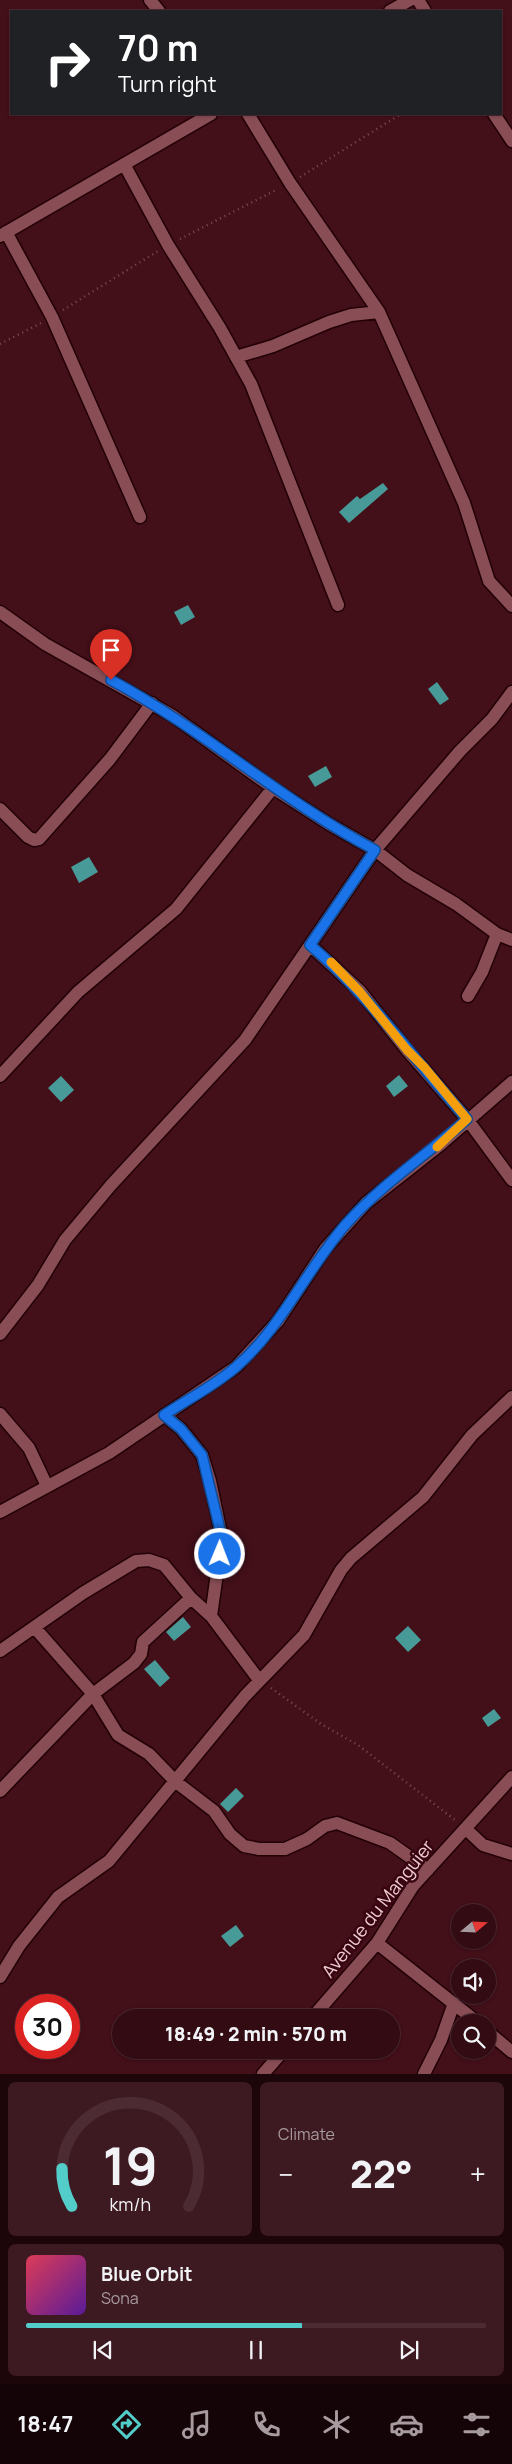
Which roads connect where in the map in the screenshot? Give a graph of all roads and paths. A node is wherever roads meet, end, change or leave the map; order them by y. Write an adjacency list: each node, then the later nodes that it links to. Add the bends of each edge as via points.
1 (150, 0): 3 (street)
2 (410, 0): 4 (street)
3 (158, 10)
4 (392, 10)
5 (208, 115): 10 (street)
6 (249, 115): 11 (street)
7 (399, 115): 11 (path)
8 (495, 115): 9 (street)
9 (512, 141)
10 (124, 164): 12 (street); 13 (street)
11 (290, 183): 13 (path, via 243,204); 14 (street)
12 (3, 234): 15 (street)
13 (168, 245): 15 (path); 17 (street)
14 (379, 312): 17 (street, via 351,315); 20 (street, via 464,503 489,581)
15 (52, 317): 16 (path); 18 (street)
16 (0, 344)
17 (236, 357): 19 (street, via 251,384)
18 (140, 516)
19 (338, 605)
20 (512, 606)
21 (0, 612): 23 (street, via 45,644)
22 (512, 692): 26 (street, via 492,719 460,751)
23 (152, 703): 24 (street); 25 (street, via 110,759 40,839 28,836)
24 (273, 788): 26 (street); 31 (street, via 176,909 78,992)
25 (0, 809)
26 (375, 850): 27 (street, via 392,866 456,904); 29 (street)
27 (498, 934): 28 (street); 30 (street)
28 (512, 940)
29 (310, 945): 33 (street, via 360,992); 35 (street, via 244,1040 117,1178 65,1240 38,1285)
30 (468, 996)
31 (0, 1076)
32 (512, 1082): 33 (street)
33 (467, 1119): 34 (street); 38 (street, via 360,1209 326,1249 278,1321 236,1366)
34 (512, 1180)
35 (0, 1334)
36 (512, 1397): 45 (street, via 472,1435 423,1497 351,1558 304,1635)
37 (0, 1414): 39 (street, via 29,1448)
38 (164, 1415): 39 (street, via 108,1453); 42 (street, via 181,1429 202,1455 210,1481 222,1538)
39 (47, 1486): 40 (street)
40 (0, 1512)
41 (191, 1598): 42 (street); 43 (street, via 164,1565 136,1560); 46 (street, via 143,1642 134,1663)
42 (210, 1616): 45 (street)
43 (35, 1628): 44 (street); 46 (street)
44 (0, 1651)
45 (259, 1680): 48 (street); 50 (path, via 358,1745)
46 (93, 1694): 48 (street, via 118,1735 149,1754); 49 (street)
47 (512, 1777): 50 (street, Avenue du Manguier)
48 (176, 1782): 52 (street, via 214,1811 230,1834 244,1846 285,1849 325,1826 337,1823 390,1843); 54 (street, via 109,1861 58,1896 18,1946)
49 (0, 1791)
50 (466, 1829): 51 (street, via 483,1844); 52 (street, Avenue du Manguier)
51 (512, 1854)
52 (428, 1870): 53 (street, Avenue du Manguier, via 413,1886)
53 (378, 1943): 55 (street); 58 (street, Avenue du Manguier)
54 (0, 1977)
55 (451, 2001)
56 (454, 2004): 64 (street)
57 (455, 2004): 59 (street)
58 (320, 2009)
59 (467, 2014)
60 (496, 2039): 61 (street)
61 (512, 2052)
62 (276, 2059): 63 (street)
63 (263, 2074)
64 (424, 2074)

